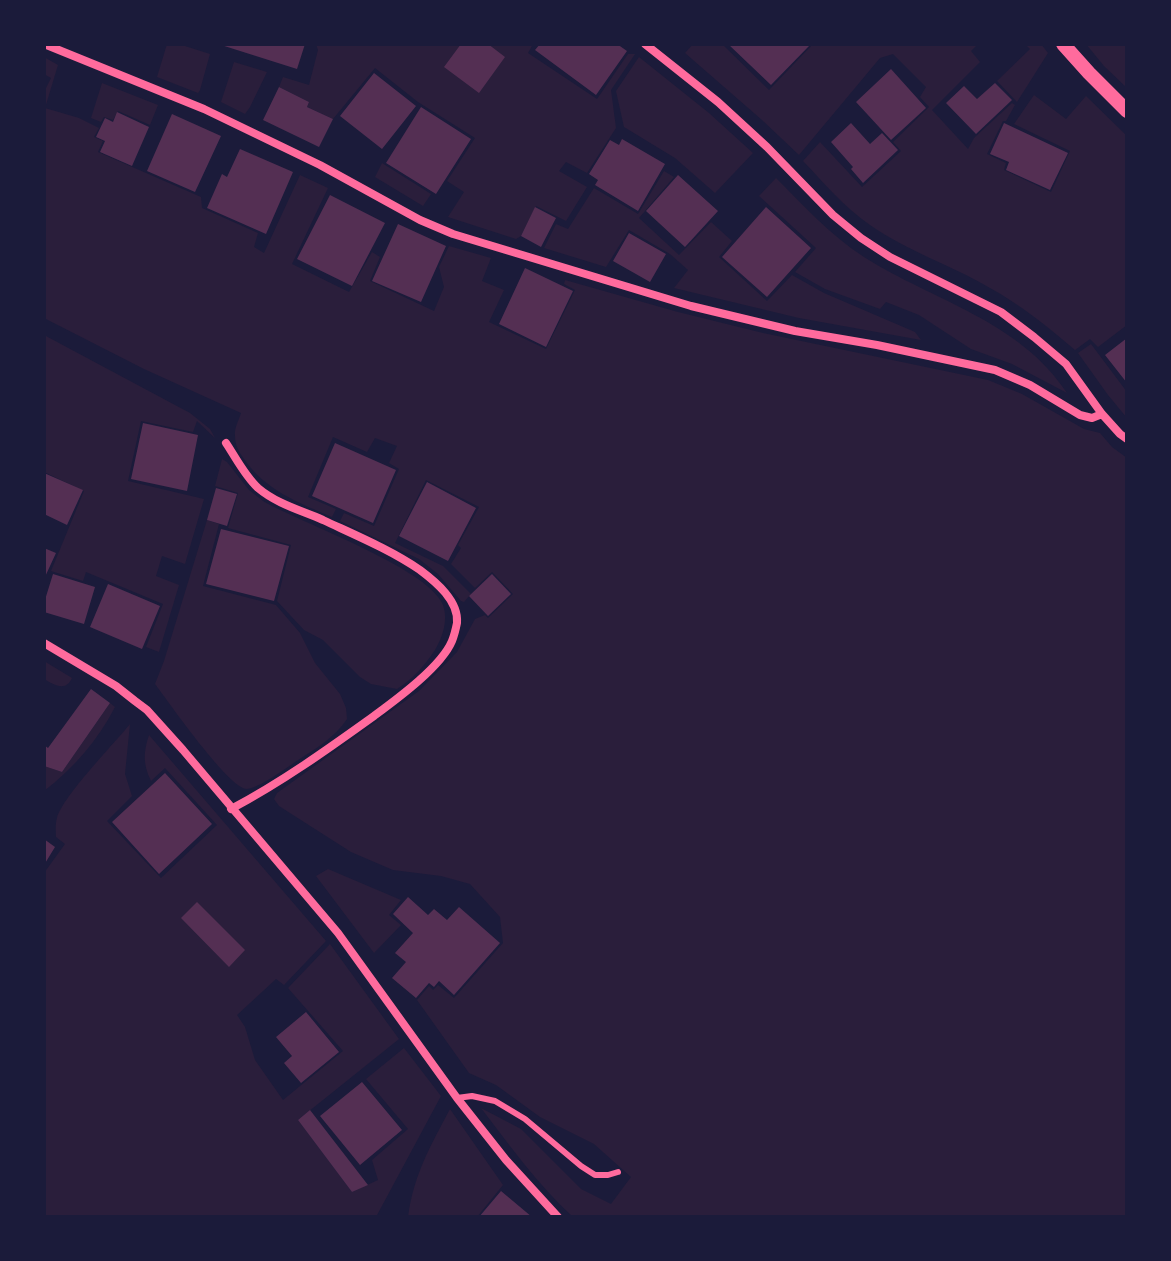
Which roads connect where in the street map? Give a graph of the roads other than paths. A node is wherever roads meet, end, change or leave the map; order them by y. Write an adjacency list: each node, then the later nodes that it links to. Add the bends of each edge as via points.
1 (44, 44): 5 (street, via 204,109 453,234 691,306 995,370 1087,418)
2 (645, 44): 5 (street, via 718,102 861,238 1001,312 1034,337 1066,364)
3 (1063, 44): 4 (street)
4 (1127, 111)
5 (1102, 414): 6 (street)
6 (1127, 439)
7 (226, 443): 9 (street, via 256,486 275,501 419,570 452,602 457,621 452,641 404,693 272,787)
8 (44, 643): 9 (street, via 147,710)
9 (231, 809): 10 (street, via 338,933)
10 (457, 1098): 11 (lane, via 495,1101 588,1171); 12 (street)
11 (618, 1172)
12 (558, 1217)

